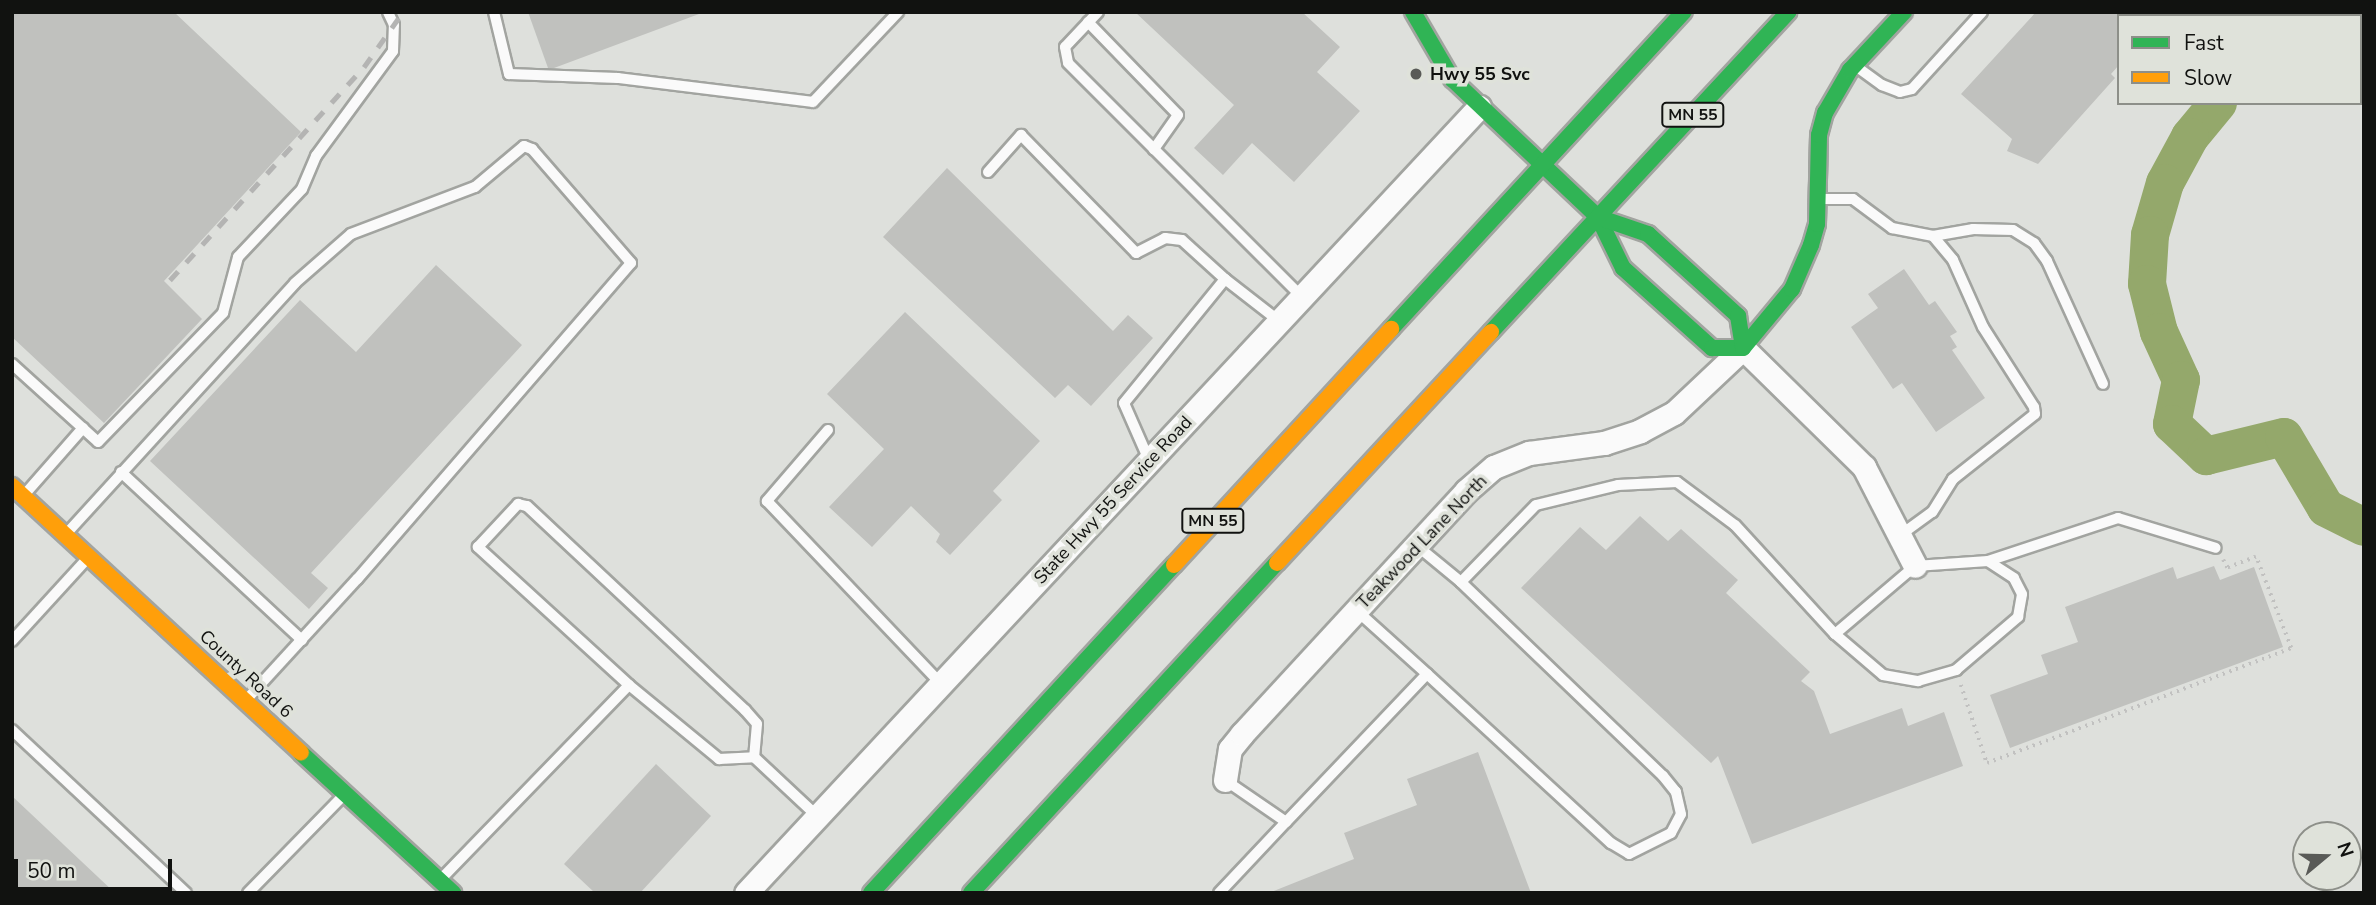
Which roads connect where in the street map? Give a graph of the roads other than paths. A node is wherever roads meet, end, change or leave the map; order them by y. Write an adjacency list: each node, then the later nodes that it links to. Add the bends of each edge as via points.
1 (388, 12): 25 (lane, via 394,25 393,51 316,156 302,189 238,257 223,313 98,442)
2 (494, 12): 3 (lane, via 509,74 618,78 813,102)
3 (898, 12)
4 (1098, 12): 10 (lane)
5 (1413, 12): 12 (main road, via 1436,56)
6 (1684, 12): 14 (main road, MN 55)
7 (1788, 12): 17 (main road, MN 55)
8 (1904, 12): 11 (main road, Teakwood Lane North)
9 (1982, 12): 11 (lane, via 1912,89 1900,92 1882,85)
10 (1088, 22): 13 (lane, via 1178,115); 13 (lane, via 1065,47 1068,63)
11 (1855, 65): 16 (main road, Teakwood Lane North, via 1825,113 1818,160)
12 (1479, 107): 14 (main road); 20 (street, State Hwy 55 Service Road)
13 (1154, 149): 20 (lane)
14 (1542, 165): 17 (main road); 59 (main road, MN 55)
15 (988, 173): 19 (lane, via 1021,135 1136,253 1165,238 1182,240)
16 (1819, 199): 18 (lane, via 1853,199 1892,228); 22 (main road, Teakwood Lane North, via 1818,224 1804,265 1791,289)
17 (1598, 218): 22 (main road, via 1623,268 1712,348); 22 (main road, via 1648,234 1738,316); 60 (main road, MN 55)
18 (1933, 236): 24 (lane, via 1973,229 2013,230 2034,243 2048,261); 31 (lane, via 1953,260 1983,327 2035,414 1952,479 1932,512)
19 (1225, 279): 21 (lane); 27 (lane, via 1124,403)
20 (1301, 297): 21 (street, State Hwy 55 Service Road)
21 (1279, 321): 27 (street, State Hwy 55 Service Road)
22 (1743, 348): 31 (street, via 1856,457); 32 (street, Teakwood Lane North, via 1674,413 1640,430 1604,443 1529,453 1494,467)
23 (12, 364): 25 (lane)
24 (2103, 383)
25 (83, 428): 29 (lane)
26 (828, 430): 45 (lane, via 767,501)
27 (1149, 460): 45 (street, State Hwy 55 Service Road)
28 (121, 472): 30 (lane); 42 (lane); 42 (lane, via 295,283 351,234 475,187 524,146 532,149 631,263)
29 (18, 491): 30 (main road, County Road 6)
30 (66, 534): 34 (main road, County Road 6)
31 (1900, 535): 36 (street)
32 (1416, 544): 37 (lane); 38 (street, Teakwood Lane North)
33 (2216, 548): 35 (lane, via 2118,518)
34 (90, 556): 40 (lane); 47 (main road, County Road 6)
35 (1988, 561): 36 (lane); 41 (lane, via 2014,578 2022,594 2018,617 1956,670 1918,681 1883,675)
36 (1915, 566): 41 (lane)
37 (1461, 582): 41 (lane, via 1536,505 1618,485 1676,482 1735,525); 44 (lane, via 1663,776 1676,792 1681,814 1671,833 1629,854 1611,843)
38 (1356, 610): 44 (lane); 50 (street, Teakwood Lane North, via 1230,748)
39 (12, 620): 40 (lane)
40 (22, 629): 43 (lane)
41 (1835, 634)
42 (302, 640): 47 (lane)
43 (12, 641)
44 (1427, 674): 53 (lane)
45 (941, 684): 52 (street, State Hwy 55 Service Road)
46 (629, 685): 49 (lane, via 719,759); 49 (lane, via 478,547 518,504 527,506 745,710 757,724); 54 (lane)
47 (246, 700): 51 (main road, County Road 6)
48 (12, 730): 55 (lane)
49 (754, 757): 52 (lane)
50 (1225, 780): 53 (lane)
51 (346, 793): 54 (main road, County Road 6); 56 (lane)
52 (817, 816): 58 (street, State Hwy 55 Service Road)
53 (1286, 822): 61 (lane)
54 (440, 881): 57 (main road, County Road 6)
55 (186, 893)
56 (248, 893)
57 (453, 893)
58 (746, 893)
59 (871, 893)
60 (971, 893)
61 (1219, 893)

